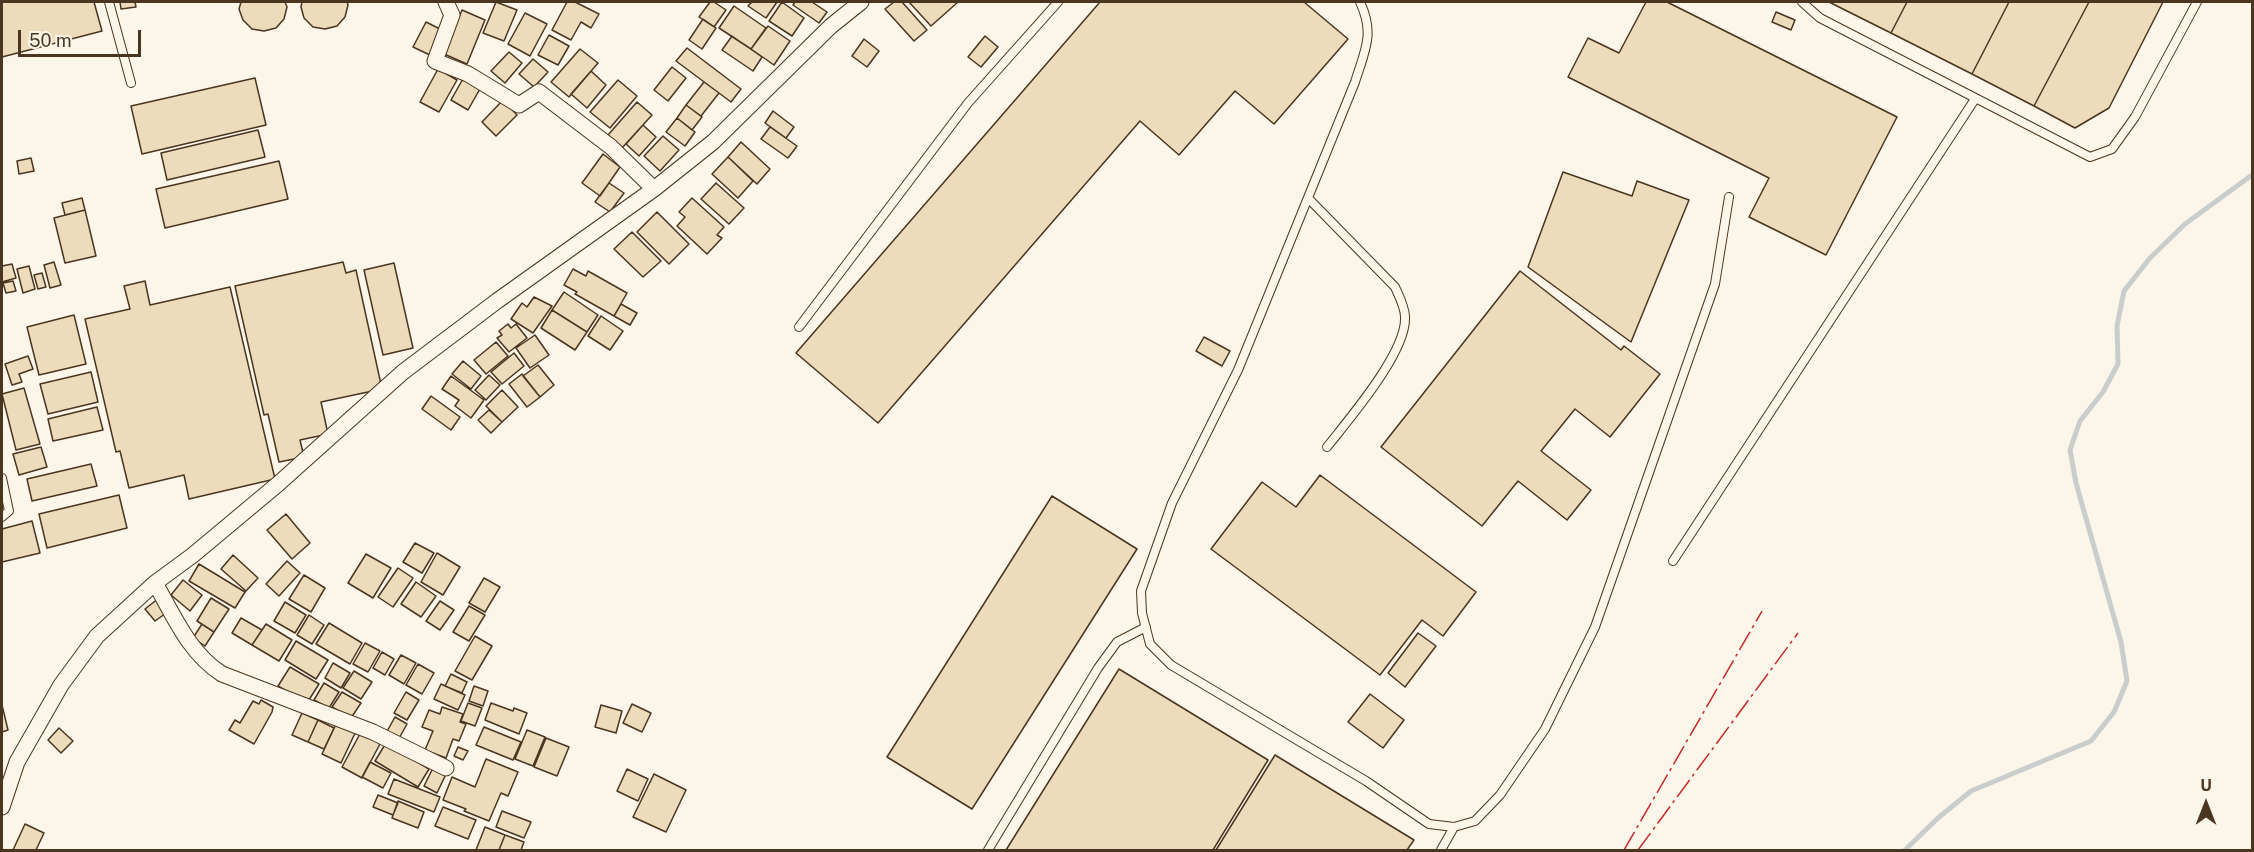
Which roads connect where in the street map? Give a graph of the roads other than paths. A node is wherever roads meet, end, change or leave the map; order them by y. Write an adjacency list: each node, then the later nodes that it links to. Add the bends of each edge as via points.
1 (109, 2): 8 (lane)
2 (446, 2): 10 (street, via 452,15 435,60 468,74 519,105 538,92 611,147)
3 (861, 2): 10 (street, via 831,26 712,142)
4 (1058, 2): 13 (lane, via 968,104)
5 (1360, 2): 12 (lane, via 1368,20 1368,40)
6 (1802, 2): 9 (lane, via 1820,18)
7 (2197, 2): 9 (lane, via 2135,117 2112,149 2090,157)
8 (131, 82)
9 (1975, 99): 17 (lane)
10 (654, 189): 18 (street, via 403,372 278,484)
11 (1729, 197): 22 (lane, via 1715,284 1595,627 1545,729 1500,795 1475,820)
12 (1308, 198): 14 (lane, via 1395,287 1405,317 1403,334 1390,360); 19 (lane, via 1238,370 1172,503 1141,591)
13 (799, 327)
14 (1327, 447)
15 (2, 478): 16 (lane, via 9,511)
16 (2, 517)
17 (1672, 561)
18 (155, 583): 20 (street, via 186,638 210,666 373,732); 21 (street, via 97,636 61,685 17,762)
19 (1146, 627): 22 (lane, via 1150,644 1170,665 1366,781 1429,824); 23 (lane, via 1117,642 1098,668)
20 (446, 768)
21 (2, 807)
22 (1454, 827): 24 (lane)
23 (988, 850)
24 (1441, 850)

